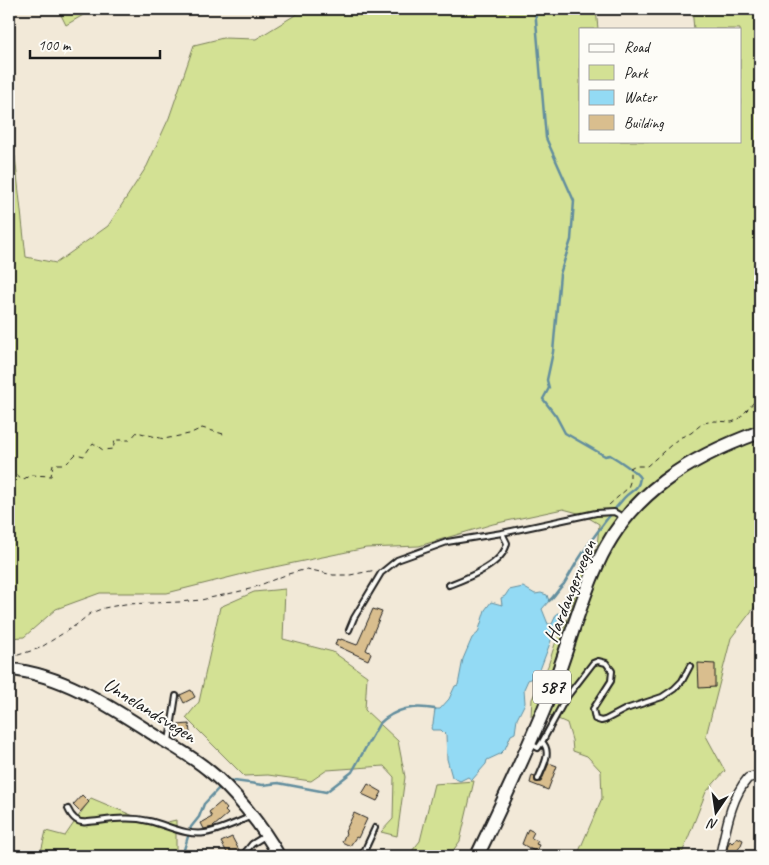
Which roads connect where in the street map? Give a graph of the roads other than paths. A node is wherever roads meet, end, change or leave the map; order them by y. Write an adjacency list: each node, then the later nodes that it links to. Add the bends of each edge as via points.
1 (760, 432): 2 (main road, Hardangervegen / 587, via 672,475)
2 (624, 518): 3 (lane, via 614,512 596,513); 11 (main road, Hardangervegen / 587, via 597,564 554,685)
3 (502, 533): 4 (lane, via 507,543 488,567); 5 (lane, via 446,542 397,560 381,572)
4 (449, 585)
5 (350, 630)
6 (690, 666): 9 (lane, via 678,685 662,697 601,721 595,719 593,709 608,686 612,671 606,663 593,663 566,698)
7 (9, 669): 10 (main road, Unnelandsvegen, via 43,675 86,692)
8 (176, 696): 10 (lane)
9 (542, 742): 11 (lane, via 538,748); 13 (lane, via 548,753)
10 (168, 744): 15 (main road, Unnelandsvegen, via 207,768)
11 (529, 744): 21 (main road, Hardangervegen / 587)
12 (760, 774): 22 (street, via 748,778 741,789 728,820)
13 (538, 779)
14 (68, 809): 15 (lane, via 83,823 134,818 190,833 210,832)
15 (252, 816): 17 (main road, Unnelandsvegen)
16 (376, 828): 20 (lane)
17 (267, 836): 18 (lane, via 252,844); 19 (main road, Unnelandsvegen)
18 (242, 856)
19 (279, 856)
20 (362, 856)
21 (477, 856)
22 (720, 856)

